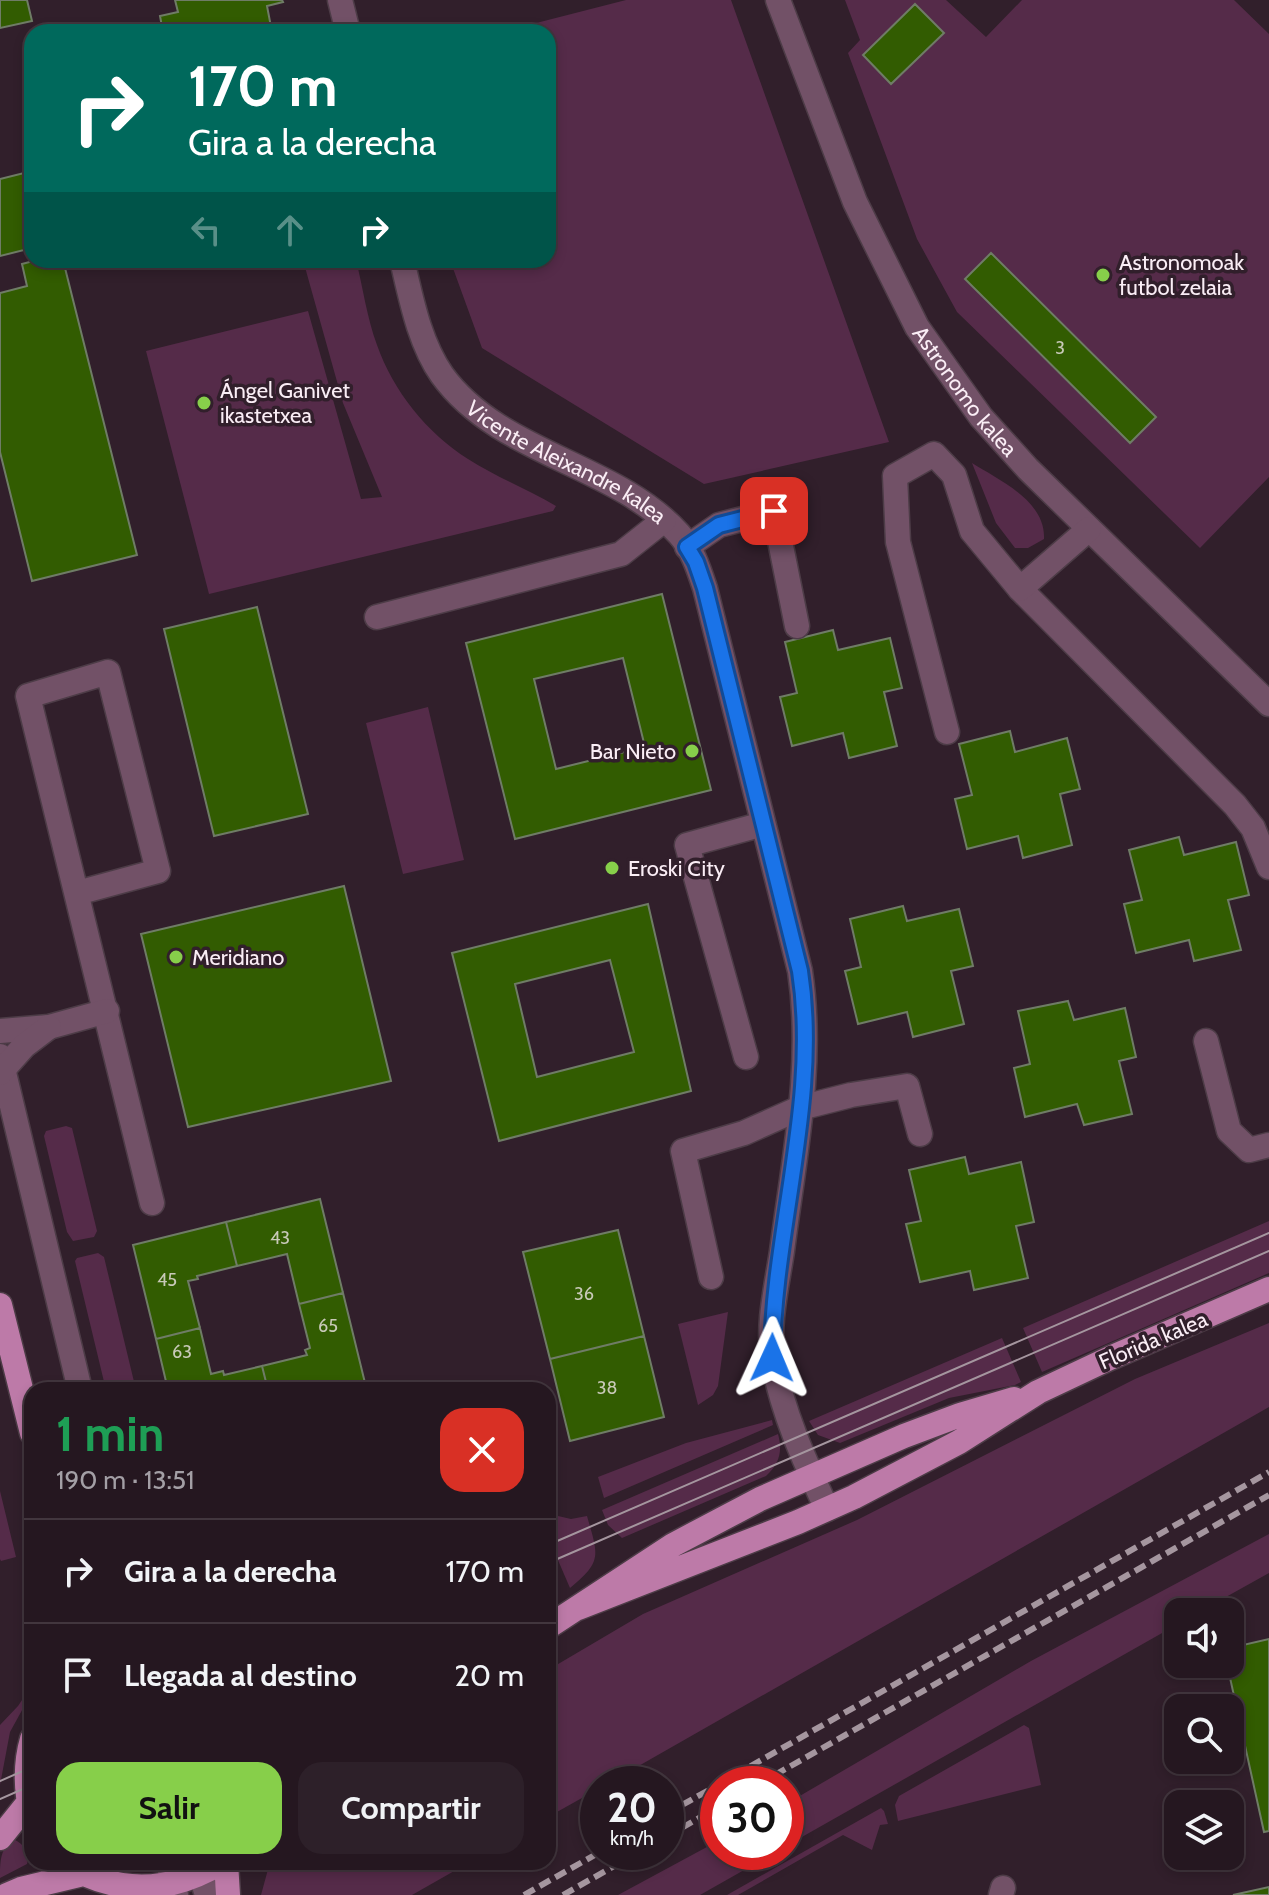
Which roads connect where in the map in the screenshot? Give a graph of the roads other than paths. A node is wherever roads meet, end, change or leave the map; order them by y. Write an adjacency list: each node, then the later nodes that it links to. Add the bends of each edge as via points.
1 (340, 0): 3 (street)
2 (778, 0): 6 (street, Astronomo kalea, via 855,202 917,327 981,417)
3 (346, 24)
4 (404, 268): 5 (street, Vicente Aleixandre kalea, via 429,352 458,394 511,434 636,499)
5 (664, 520): 7 (street, Vicente Aleixandre kalea); 9 (street, via 621,554)
6 (1089, 529): 8 (street); 11 (street, Astronomo kalea)
7 (687, 547): 10 (street, via 719,525 774,511); 13 (street, Vicente Aleixandre kalea, via 705,588)
8 (1020, 589): 12 (street, via 972,531 954,475 934,454 895,476 898,542); 14 (street, via 1235,805 1253,828)
9 (377, 617)
10 (797, 626)
11 (1269, 704)
12 (947, 732)
13 (763, 824): 20 (street, via 687,845); 22 (street, Vicente Aleixandre kalea, via 805,1004)
14 (1269, 867)
15 (77, 893): 15 (street, via 158,871 108,672 28,696); 16 (street)
16 (107, 1011): 17 (street); 25 (street)
17 (49, 1027): 18 (street); 21 (street)
18 (0, 1031)
19 (1206, 1041): 24 (street, via 1229,1131 1249,1150)
20 (746, 1057)
21 (1, 1066): 29 (street)
22 (800, 1108): 23 (street, via 907,1086); 26 (street, via 744,1133 683,1151); 32 (street, Vicente Aleixandre kalea, via 772,1358)
23 (920, 1134)
24 (1269, 1145)
25 (152, 1203)
26 (711, 1277)
27 (1269, 1289): 30 (main road, Florida kalea)
28 (0, 1305): 31 (main road)
29 (78, 1382)
30 (1038, 1392): 32 (main road, via 960,1415); 33 (main road, via 959,1442)
31 (24, 1401)
32 (812, 1476): 33 (street, Vicente Aleixandre kalea); 34 (main road, via 673,1545)
33 (827, 1509): 34 (main road)
34 (578, 1608): 35 (main road)
35 (556, 1622)
36 (24, 1815): 37 (main road)
37 (0, 1838)
38 (68, 1870): 45 (main road)
39 (73, 1870): 44 (main road, via 104,1888)
40 (170, 1870): 43 (street)
41 (225, 1870): 46 (main road)
42 (202, 1878): 43 (main road)
43 (175, 1892): 44 (main road)
44 (137, 1894)
45 (7, 1895)
46 (228, 1895)

